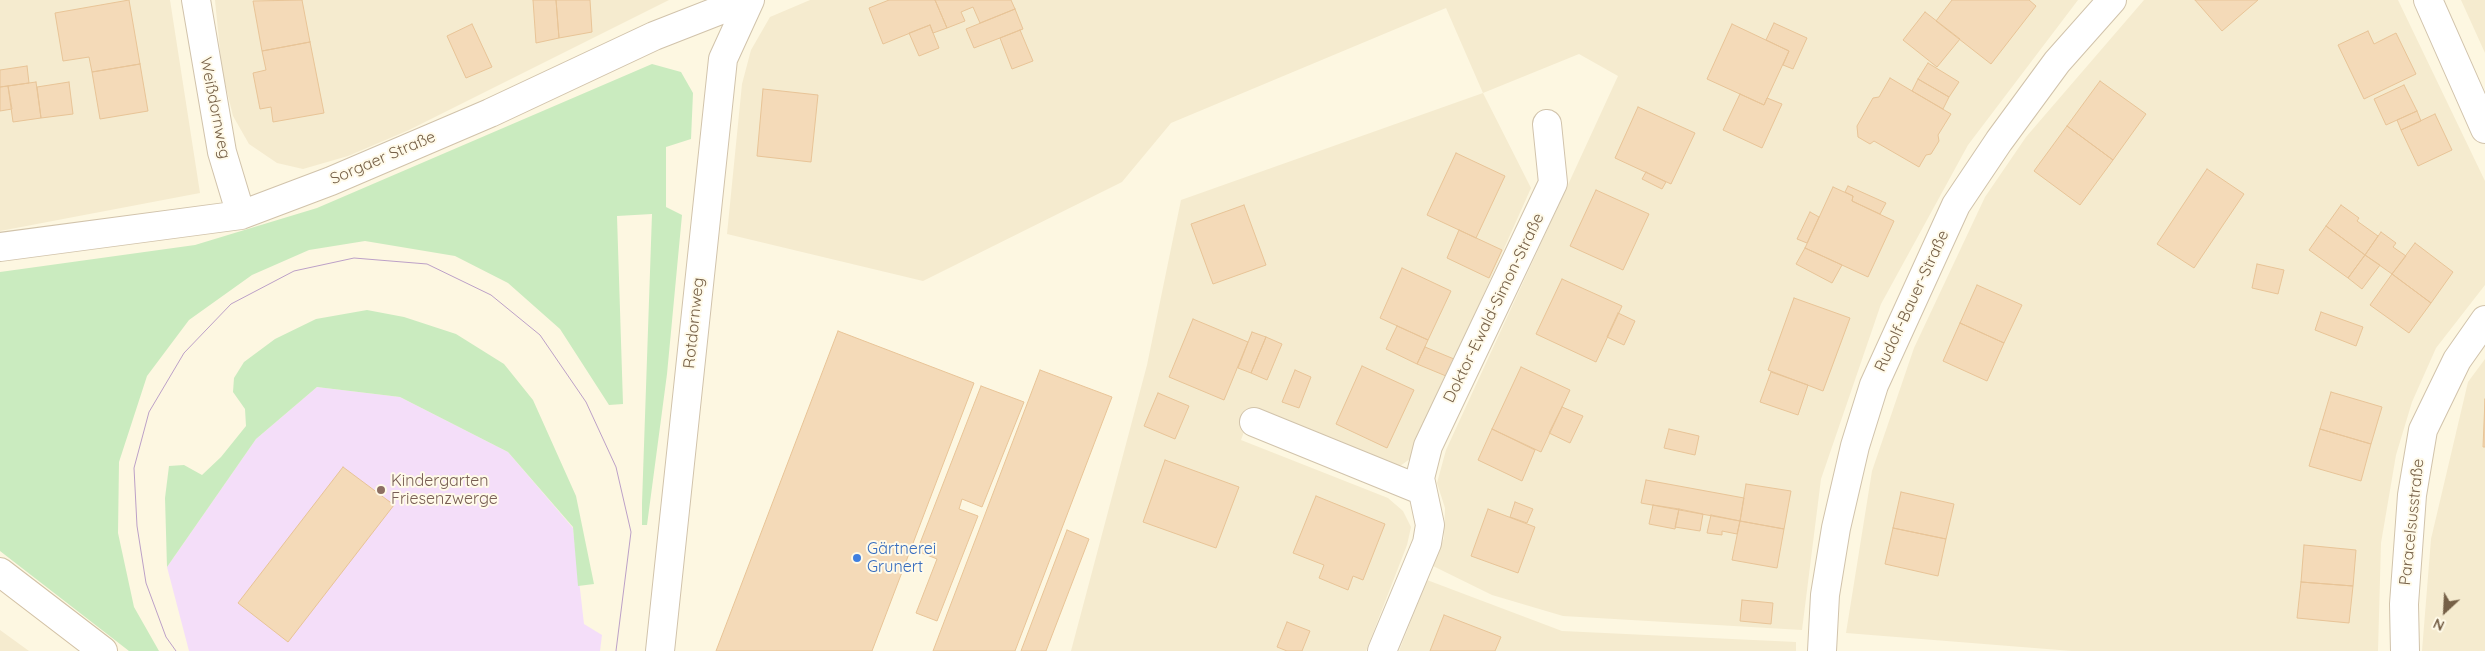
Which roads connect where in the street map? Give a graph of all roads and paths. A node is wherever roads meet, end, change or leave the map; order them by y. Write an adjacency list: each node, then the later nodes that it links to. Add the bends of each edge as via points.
1 (196, 0): 8 (street, Weißdornweg, via 222,152)
2 (746, 0): 8 (street, Sorgaer Straße, via 654,36 490,113 330,181)
3 (750, 0): 15 (street, Rotdornweg, via 723,59)
4 (2112, 0): 17 (street, Rudolf-Bauer-Straße, via 2057,62 1998,141 1956,205 1874,385 1855,446 1836,528 1825,595)
5 (2428, 0): 7 (street)
6 (1547, 124): 12 (street, Doktor-Ewald-Simon-Straße, via 1553,182 1428,446 1420,478)
7 (2485, 129)
8 (242, 214): 9 (street, Sorgaer Straße)
9 (0, 247)
10 (2485, 320): 18 (street, Paracelsusstraße, via 2457,360 2423,430 2412,495 2404,604)
11 (1254, 422): 12 (street)
12 (1421, 490): 16 (street, Doktor-Ewald-Simon-Straße, via 1430,525 1427,543)
13 (0, 572): 14 (street)
14 (103, 651)
15 (660, 651)
16 (1382, 651)
17 (1822, 651)
18 (2405, 651)

